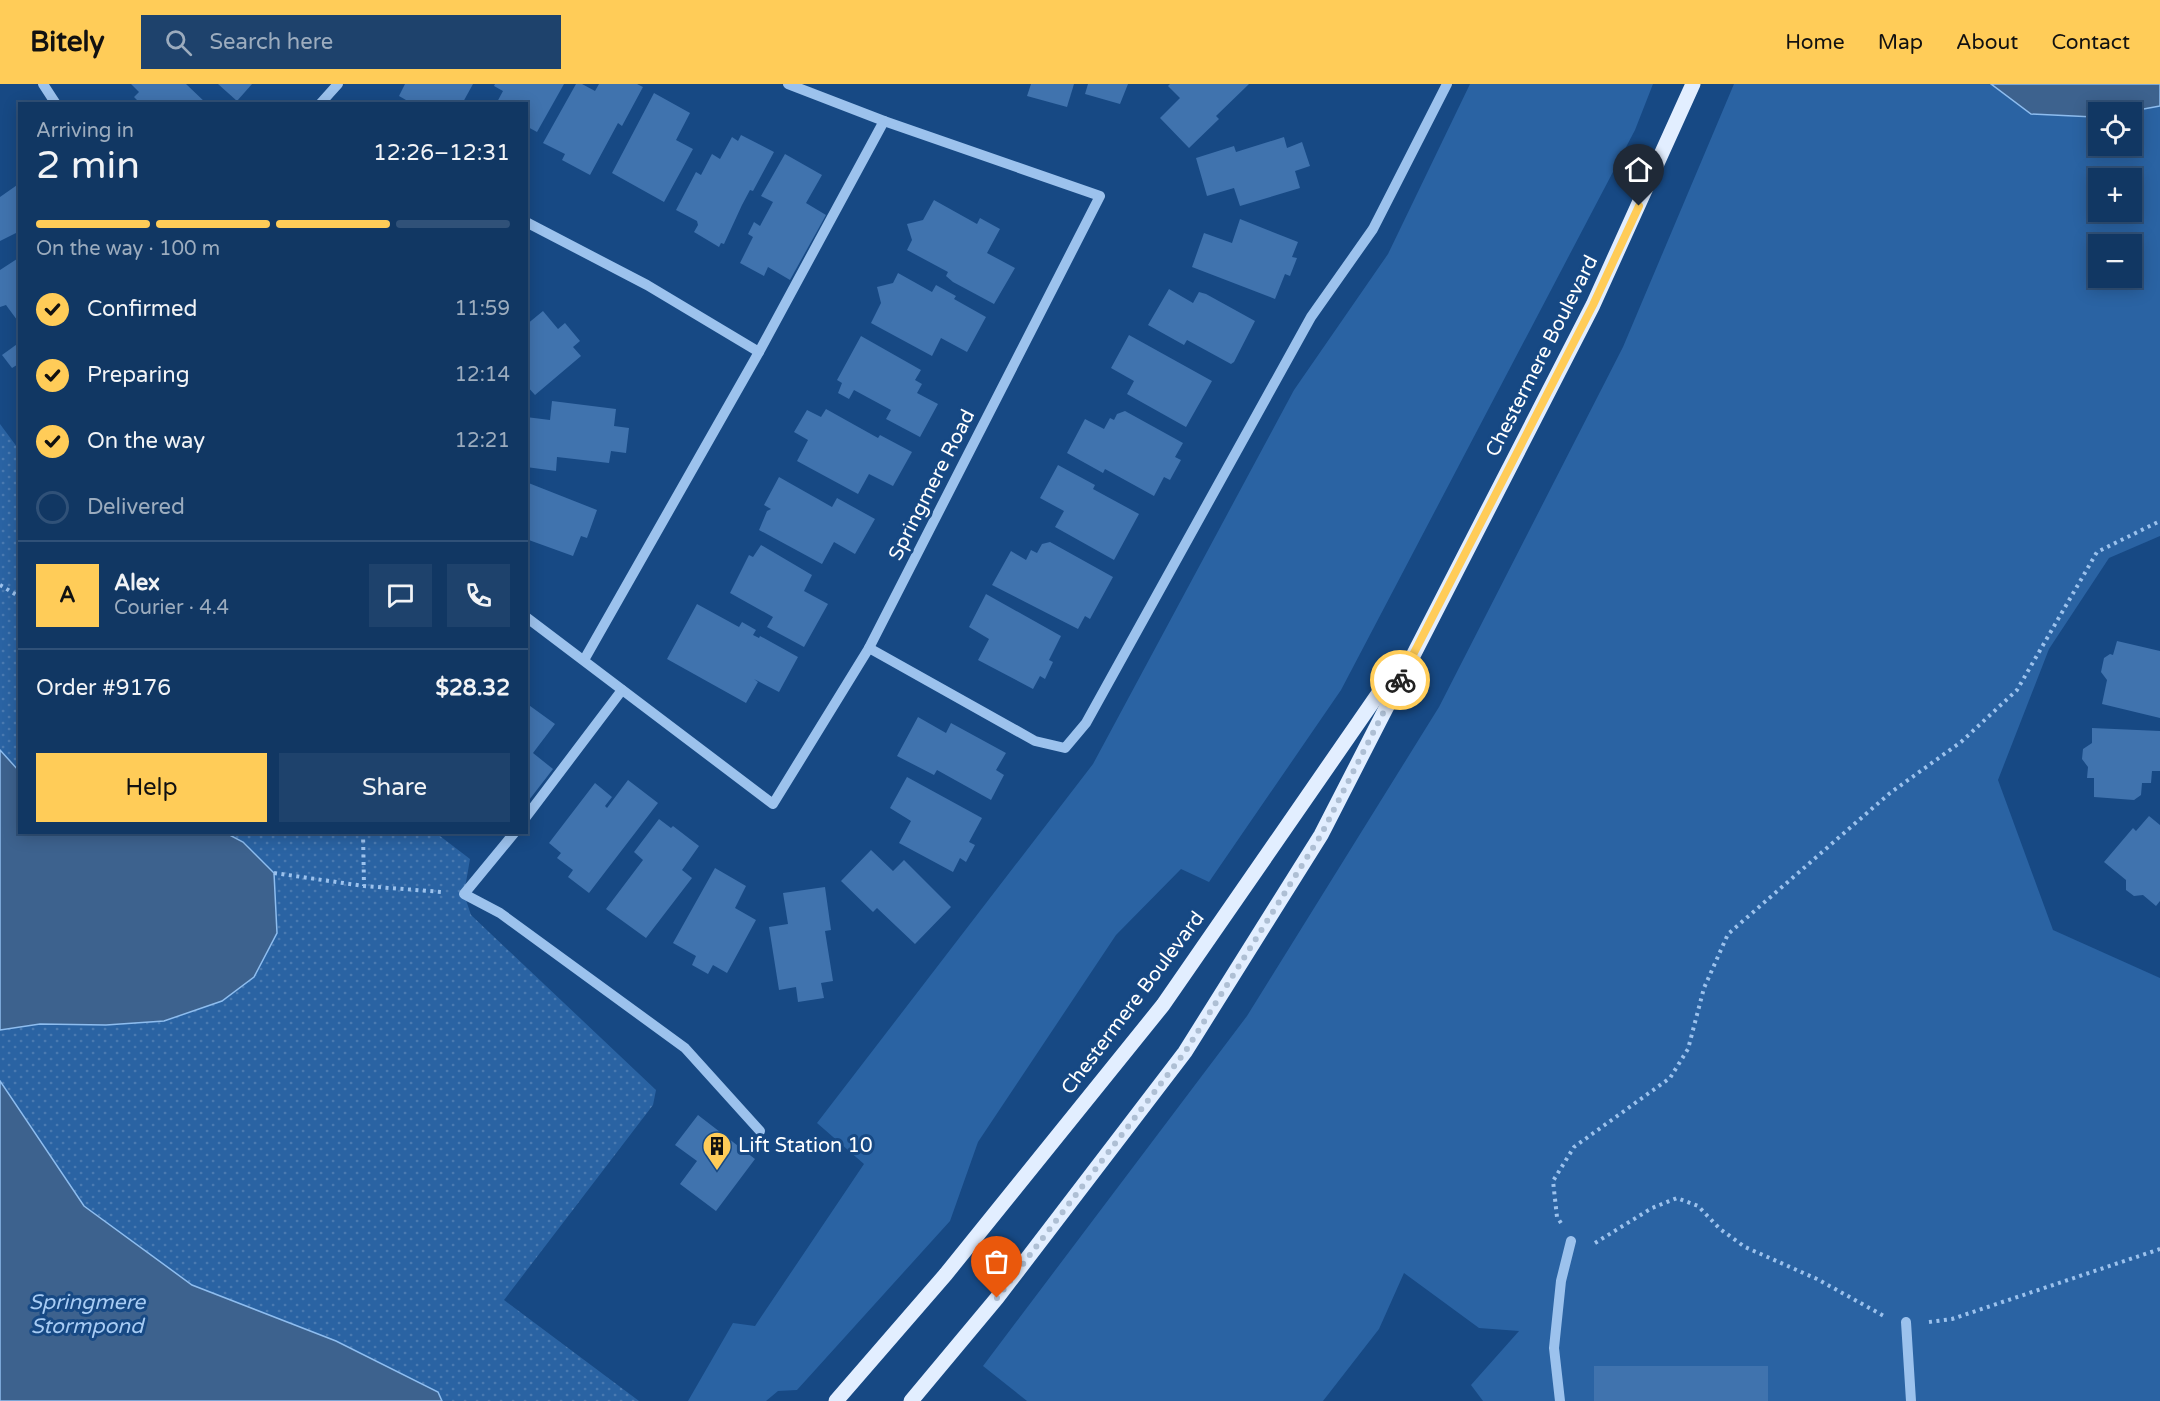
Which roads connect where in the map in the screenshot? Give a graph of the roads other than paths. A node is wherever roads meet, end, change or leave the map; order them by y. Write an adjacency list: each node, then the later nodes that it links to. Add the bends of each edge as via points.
1 (43, 84): 6 (street)
2 (338, 84): 7 (street)
3 (788, 84): 8 (street, Springmere Road)
4 (1447, 84): 13 (street, via 1373,229 1311,317 1086,723 1065,748 1035,741)
5 (1693, 84): 11 (main road, Chestermere Boulevard, via 1593,305)
6 (55, 102)
7 (322, 102)
8 (884, 121): 10 (street); 13 (street, Springmere Road, via 1100,196)
9 (528, 223): 10 (street, via 647,285)
10 (759, 352): 14 (street)
11 (1437, 609): 21 (main road, Chestermere Boulevard, via 1163,1005 946,1274); 22 (main road, Chestermere Boulevard, via 1321,835 1185,1052 997,1298)
12 (528, 618): 14 (street, Springmere Road)
13 (869, 648): 15 (street, Springmere Road, via 773,804)
14 (584, 660): 15 (street, Springmere Road)
15 (622, 690): 16 (street)
16 (528, 814)
17 (513, 834): 18 (street, via 464,894 500,913 685,1048)
18 (760, 1131)
19 (1571, 1241): 23 (street, via 1561,1281 1554,1348)
20 (1906, 1322): 24 (street)
21 (836, 1401)
22 (911, 1401)
23 (1560, 1401)
24 (1911, 1401)

